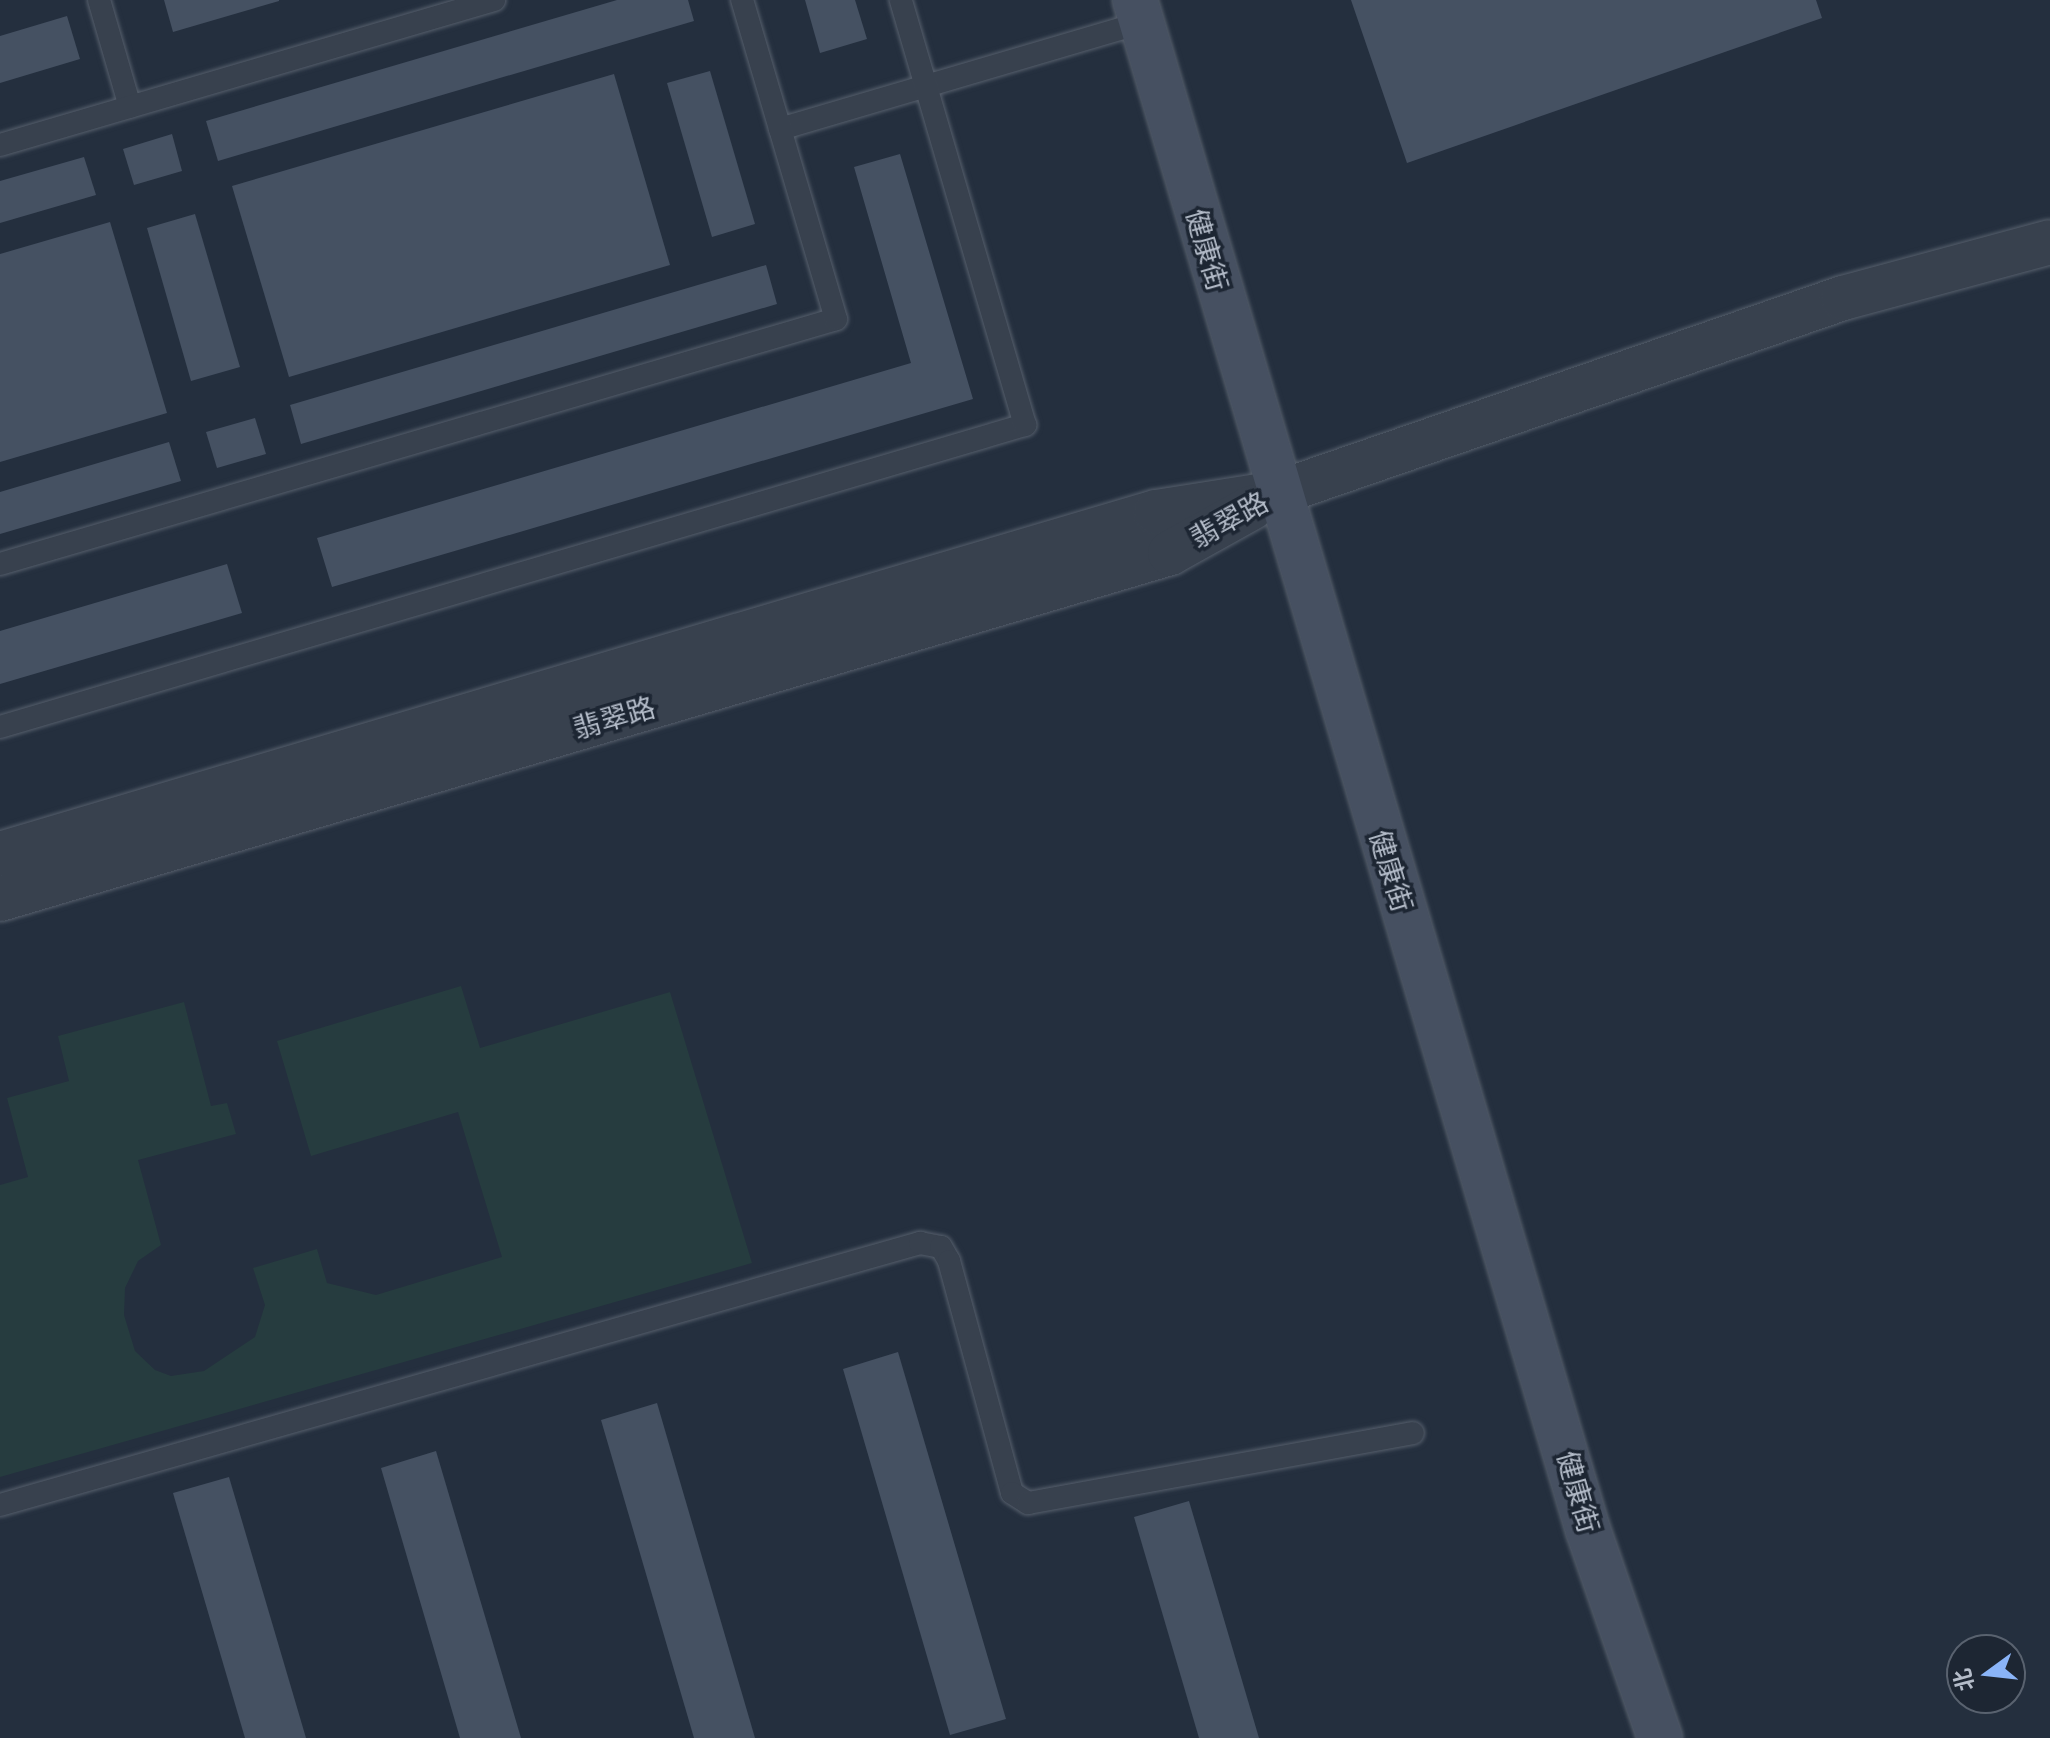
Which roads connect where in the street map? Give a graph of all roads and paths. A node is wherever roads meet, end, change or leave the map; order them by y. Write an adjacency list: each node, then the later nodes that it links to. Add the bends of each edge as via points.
1 (99, 0): 7 (lane)
2 (494, 0): 7 (lane)
3 (742, 0): 8 (lane)
4 (901, 0): 6 (lane)
5 (1138, 11): 6 (lane); 11 (main road, 健康街)
6 (926, 86): 8 (lane); 13 (lane, via 1025,425)
7 (130, 107): 9 (lane)
8 (780, 129): 12 (lane, via 836,319)
9 (0, 145)
10 (2050, 242): 11 (street, via 1843,298)
11 (1278, 493): 14 (street, 翡翠路, via 1156,512); 15 (street, 翡翠路, via 1170,553); 18 (main road, 健康街, via 1588,1530)
12 (0, 564)
13 (0, 727)
14 (0, 854)
15 (0, 899)
16 (1413, 1433): 17 (lane, via 1028,1503 1012,1493 949,1261 941,1247 920,1243)
17 (0, 1505)
18 (1660, 1738)

